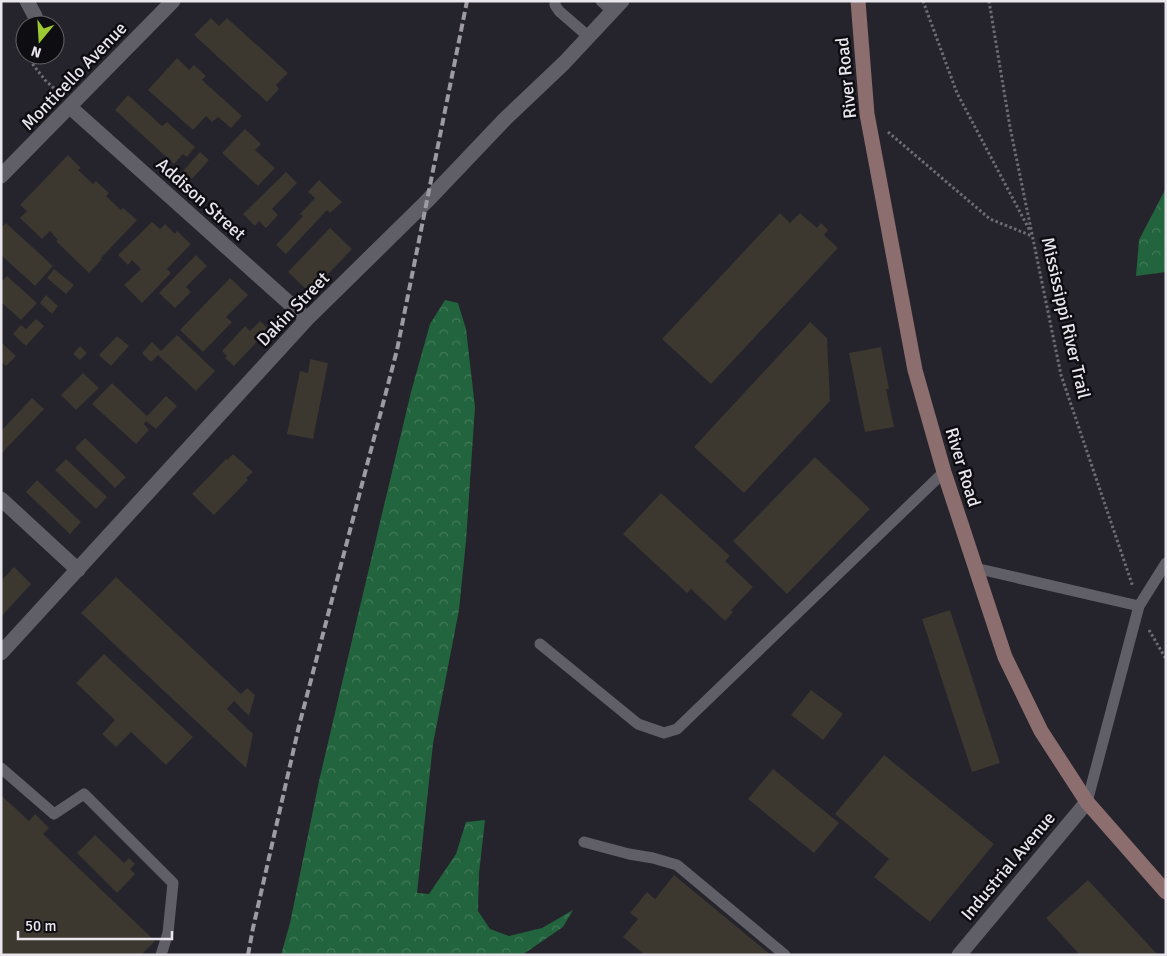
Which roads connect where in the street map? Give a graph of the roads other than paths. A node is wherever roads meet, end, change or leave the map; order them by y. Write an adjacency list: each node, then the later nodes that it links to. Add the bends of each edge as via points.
1 (27, 1): 7 (street)
2 (173, 1): 9 (street, Monticello Avenue)
3 (555, 1): 8 (lane, via 559,11)
4 (601, 1): 6 (lane)
5 (858, 1): 12 (main road, River Road, via 867,114 915,370)
6 (617, 6): 8 (street, Dakin Street)
7 (34, 15)
8 (589, 37): 11 (street, Dakin Street)
9 (70, 107): 10 (street, Monticello Avenue); 11 (street, Addison Street)
10 (1, 176)
11 (307, 319): 16 (street, Dakin Street)
12 (944, 472): 15 (main road, River Road); 18 (lane, via 677,729 664,733 638,724)
13 (1, 500): 16 (street)
14 (1166, 563): 17 (lane)
15 (975, 568): 17 (lane); 21 (main road, River Road, via 1005,657 1041,731)
16 (78, 570): 19 (street, Dakin Street)
17 (1139, 606): 21 (lane)
18 (540, 644)
19 (1, 653)
20 (1, 768): 24 (lane, via 54,814 84,794 173,883 168,933)
21 (1087, 802): 23 (main road, River Road); 26 (street, Industrial Avenue)
22 (584, 842): 25 (lane, via 677,866)
23 (1166, 892)
24 (160, 955)
25 (785, 955)
26 (958, 955)

